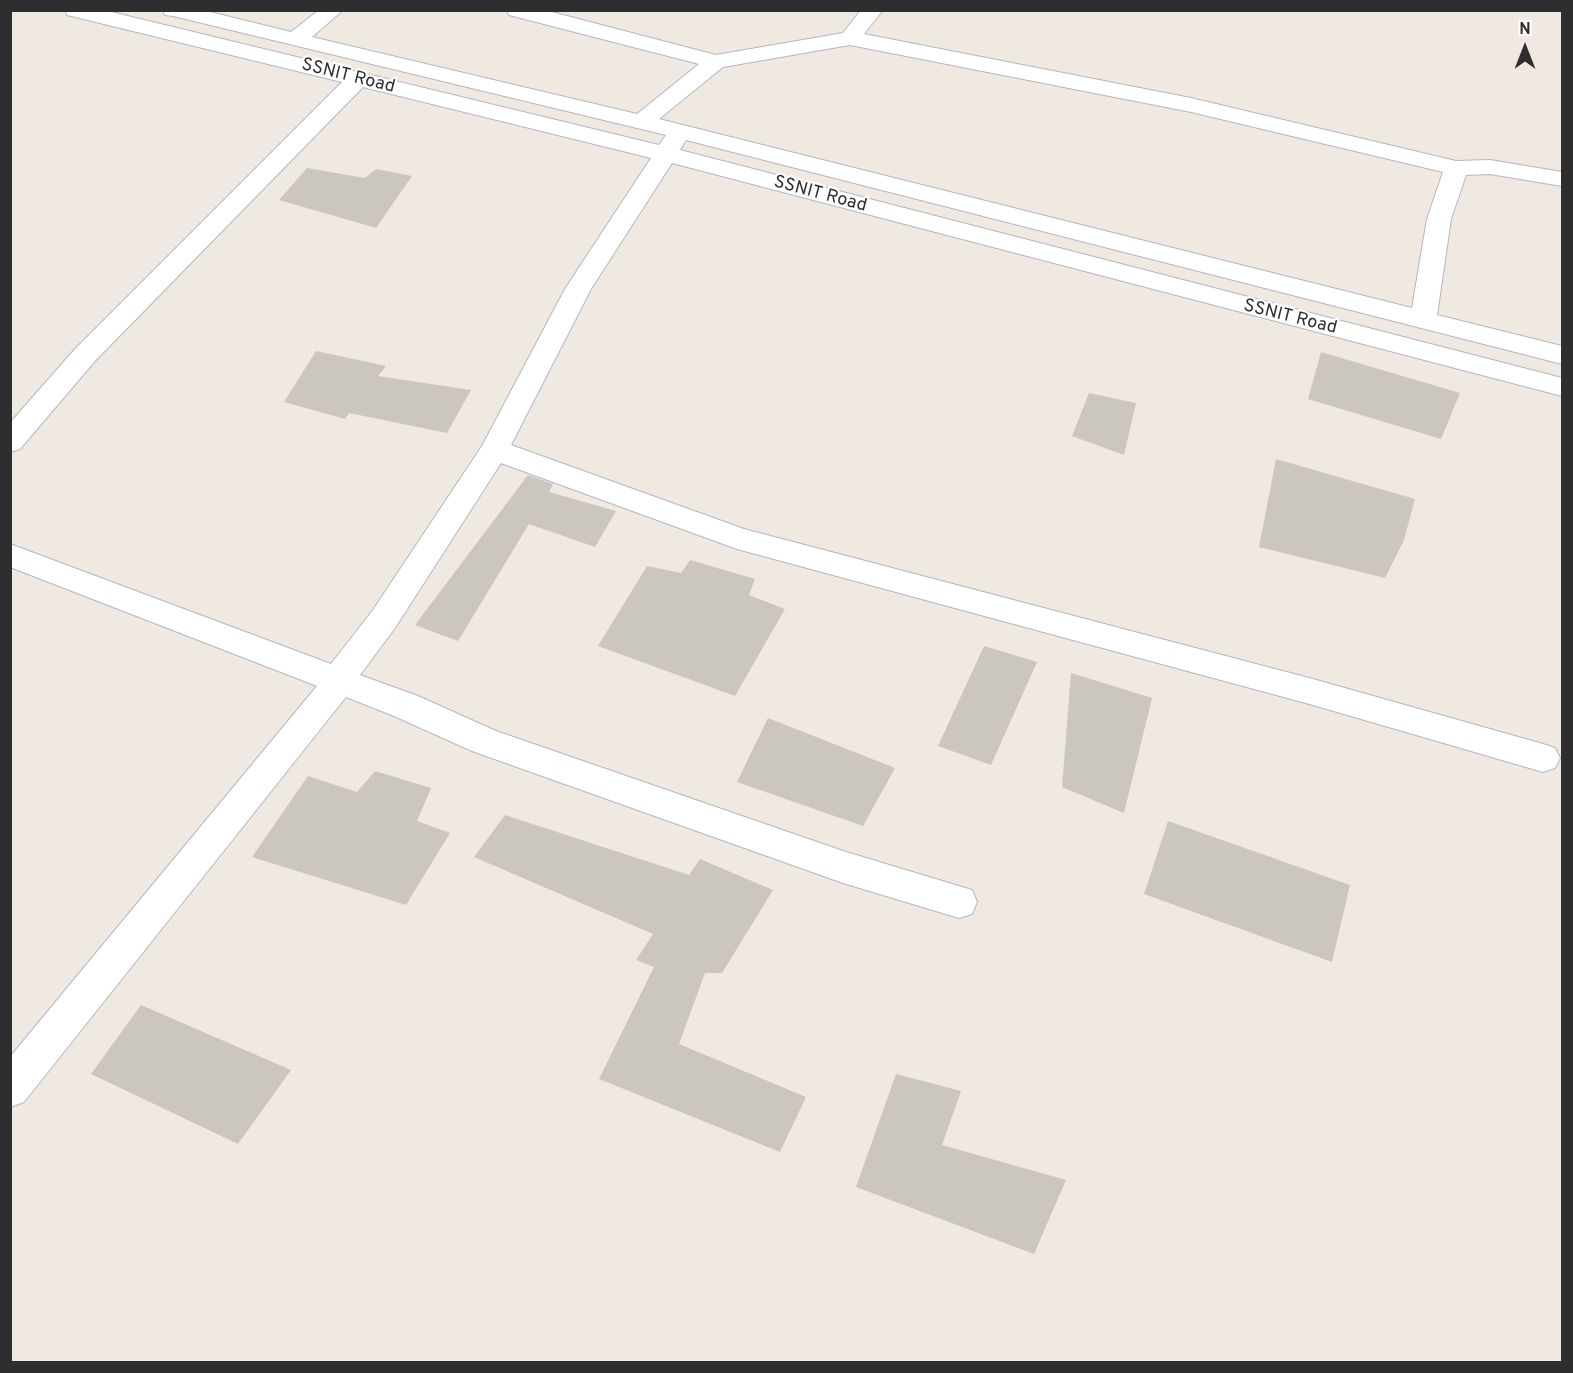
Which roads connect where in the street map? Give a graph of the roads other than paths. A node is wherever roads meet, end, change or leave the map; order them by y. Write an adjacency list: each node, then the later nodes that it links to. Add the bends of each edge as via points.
1 (75, 10): 9 (street, SSNIT Road)
2 (173, 10): 7 (street, SSNIT Road)
3 (333, 10): 7 (street)
4 (517, 10): 8 (street)
5 (873, 10): 6 (street)
6 (850, 38): 8 (street); 12 (street, via 1191,105)
7 (296, 39): 10 (street, SSNIT Road)
8 (716, 62): 10 (street)
9 (357, 80): 11 (street, SSNIT Road); 19 (street, via 85,355)
10 (641, 122): 11 (street, SSNIT Road)
11 (673, 143): 13 (street, SSNIT Road); 15 (street, SSNIT Road); 20 (street, via 578,289)
12 (1456, 168): 14 (street, via 1490,167); 16 (street, via 1439,219)
13 (859, 178): 15 (street); 16 (street, SSNIT Road)
14 (1563, 179)
15 (844, 201): 18 (street, SSNIT Road)
16 (1423, 321): 17 (street, SSNIT Road)
17 (1563, 355)
18 (1563, 387)
19 (10, 442)
20 (494, 450): 22 (street, via 384,619); 23 (street, via 737,538 1313,692)
21 (10, 555): 22 (street)
22 (339, 680): 24 (street, via 484,741 843,867); 25 (street)
23 (1543, 758)
24 (959, 902)
25 (10, 1088)

